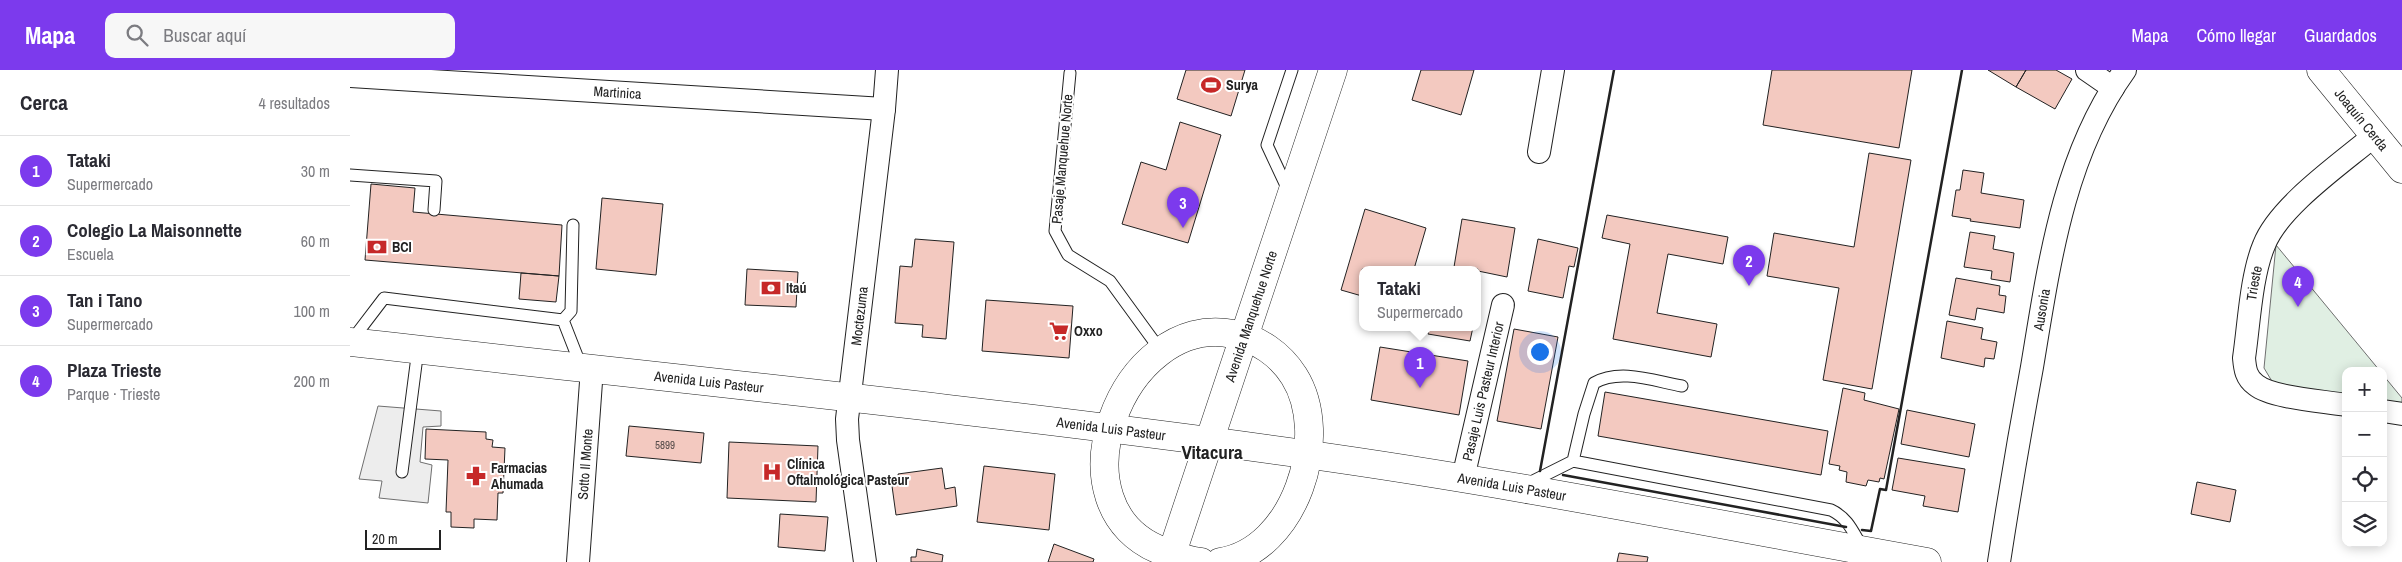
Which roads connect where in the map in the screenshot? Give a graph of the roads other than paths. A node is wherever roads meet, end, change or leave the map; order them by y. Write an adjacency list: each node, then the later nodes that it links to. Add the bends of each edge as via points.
1 (887, 70): 10 (street, Moctezuma)
2 (1292, 70): 15 (lane, via 1267,145)
3 (1333, 70): 15 (main road, Avenida Manquehue Norte)
4 (1553, 70): 12 (street)
5 (2087, 70): 9 (street)
6 (2321, 70): 11 (main road, Joaquín Cerda)
7 (1070, 73): 23 (lane, Pasaje Manquehue Norte, via 1056,231 1068,255 1110,281)
8 (350, 76): 10 (street, Martinica)
9 (2119, 79): 44 (street, Ausonia, via 2084,143 2066,193 2041,315)
10 (884, 109): 26 (street, Moctezuma)
11 (2375, 136): 13 (main road, Joaquín Cerda); 27 (street, Trieste, via 2290,207 2271,230 2259,258 2244,358 2248,377 2264,390)
12 (1539, 152)
13 (2402, 169)
14 (350, 175): 16 (lane, via 436,181)
15 (1291, 195): 20 (main road, Avenida Manquehue Norte)
16 (434, 210)
17 (573, 225): 19 (lane, via 571,311)
18 (1503, 305): 35 (street, Pasaje Luis Pasteur Interior)
19 (563, 320): 21 (lane, via 384,298); 24 (lane)
20 (1243, 336): 23 (main road, via 1215,332 1200,334); 31 (main road, Avenida Manquehue Norte); 32 (main road, via 1280,358 1299,384 1309,424)
21 (350, 342): 22 (main road, Avenida Luis Pasteur)
22 (418, 349): 24 (main road, Avenida Luis Pasteur); 34 (lane)
23 (1161, 351): 30 (main road, via 1128,389)
24 (586, 367): 26 (main road, Avenida Luis Pasteur); 40 (street, Sotto Il Monte)
25 (1682, 386): 33 (lane, via 1623,375 1606,376 1594,383)
26 (850, 397): 30 (main road, Avenida Luis Pasteur); 41 (street, Moctezuma, via 848,440)
27 (2342, 404)
28 (2387, 412): 29 (street)
29 (2402, 414)
30 (1109, 428): 31 (main road, Avenida Luis Pasteur); 38 (main road, via 1103,470 1110,502 1137,538)
31 (1208, 441): 32 (main road, Avenida Luis Pasteur); 38 (main road, Avenida Manquehue Norte)
32 (1306, 454): 35 (main road, Avenida Luis Pasteur); 39 (main road, via 1297,494 1283,520 1261,544)
33 (1573, 462): 36 (lane); 37 (lane, via 1831,510 1848,522)
34 (402, 472)
35 (1463, 478): 36 (main road, Avenida Luis Pasteur)
36 (1519, 489): 37 (main road, Avenida Luis Pasteur)
37 (1864, 551): 43 (main road, Avenida Luis Pasteur)
38 (1170, 558): 42 (main road)
39 (1228, 561)
40 (578, 562)
41 (865, 562)
42 (1201, 562)
43 (1927, 562)
44 (1999, 562)

